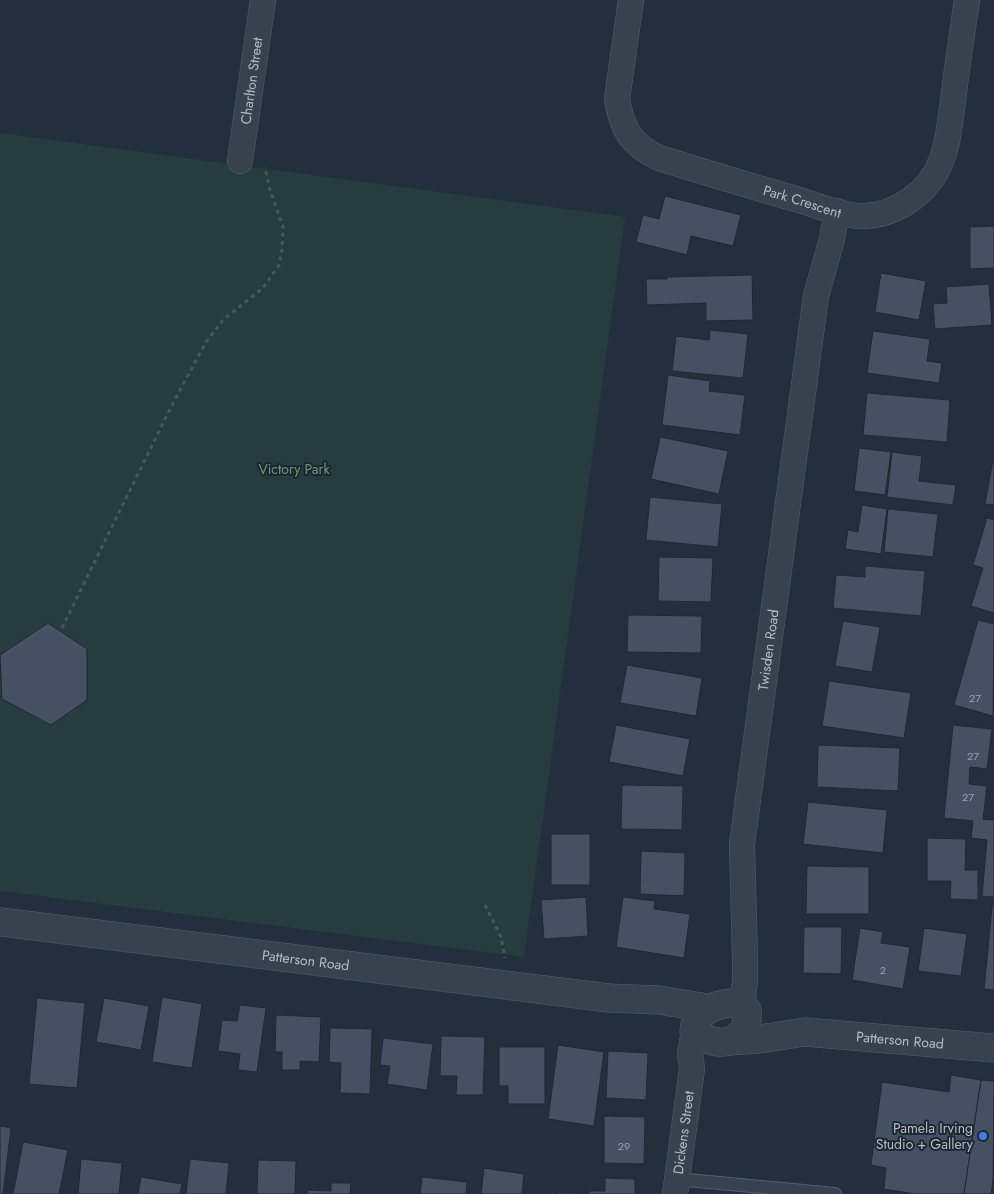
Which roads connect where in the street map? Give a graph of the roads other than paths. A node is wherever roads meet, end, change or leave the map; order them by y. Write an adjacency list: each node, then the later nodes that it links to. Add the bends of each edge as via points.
1 (263, 0): 4 (street, Charlton Street)
2 (631, 0): 5 (street, Park Crescent, via 617,99 625,129 639,148 658,158)
3 (967, 0): 5 (street, Park Crescent, via 948,136 934,176 914,198 894,209 863,216)
4 (240, 161)
5 (828, 208): 7 (street, Twisden Road, via 832,239 816,296 742,844)
6 (0, 922): 8 (street, Patterson Road, via 609,998)
7 (744, 1008): 8 (street, Patterson Road, via 730,1003 718,1004); 8 (street, via 748,1016 746,1027 738,1037); 9 (street, Patterson Road)
8 (708, 1030): 9 (street, Patterson Road, via 760,1039); 11 (street, Dickens Street, via 692,1069)
9 (806, 1032): 10 (street, Patterson Road)
10 (994, 1048)
11 (676, 1186): 12 (lane)
12 (835, 1194)

